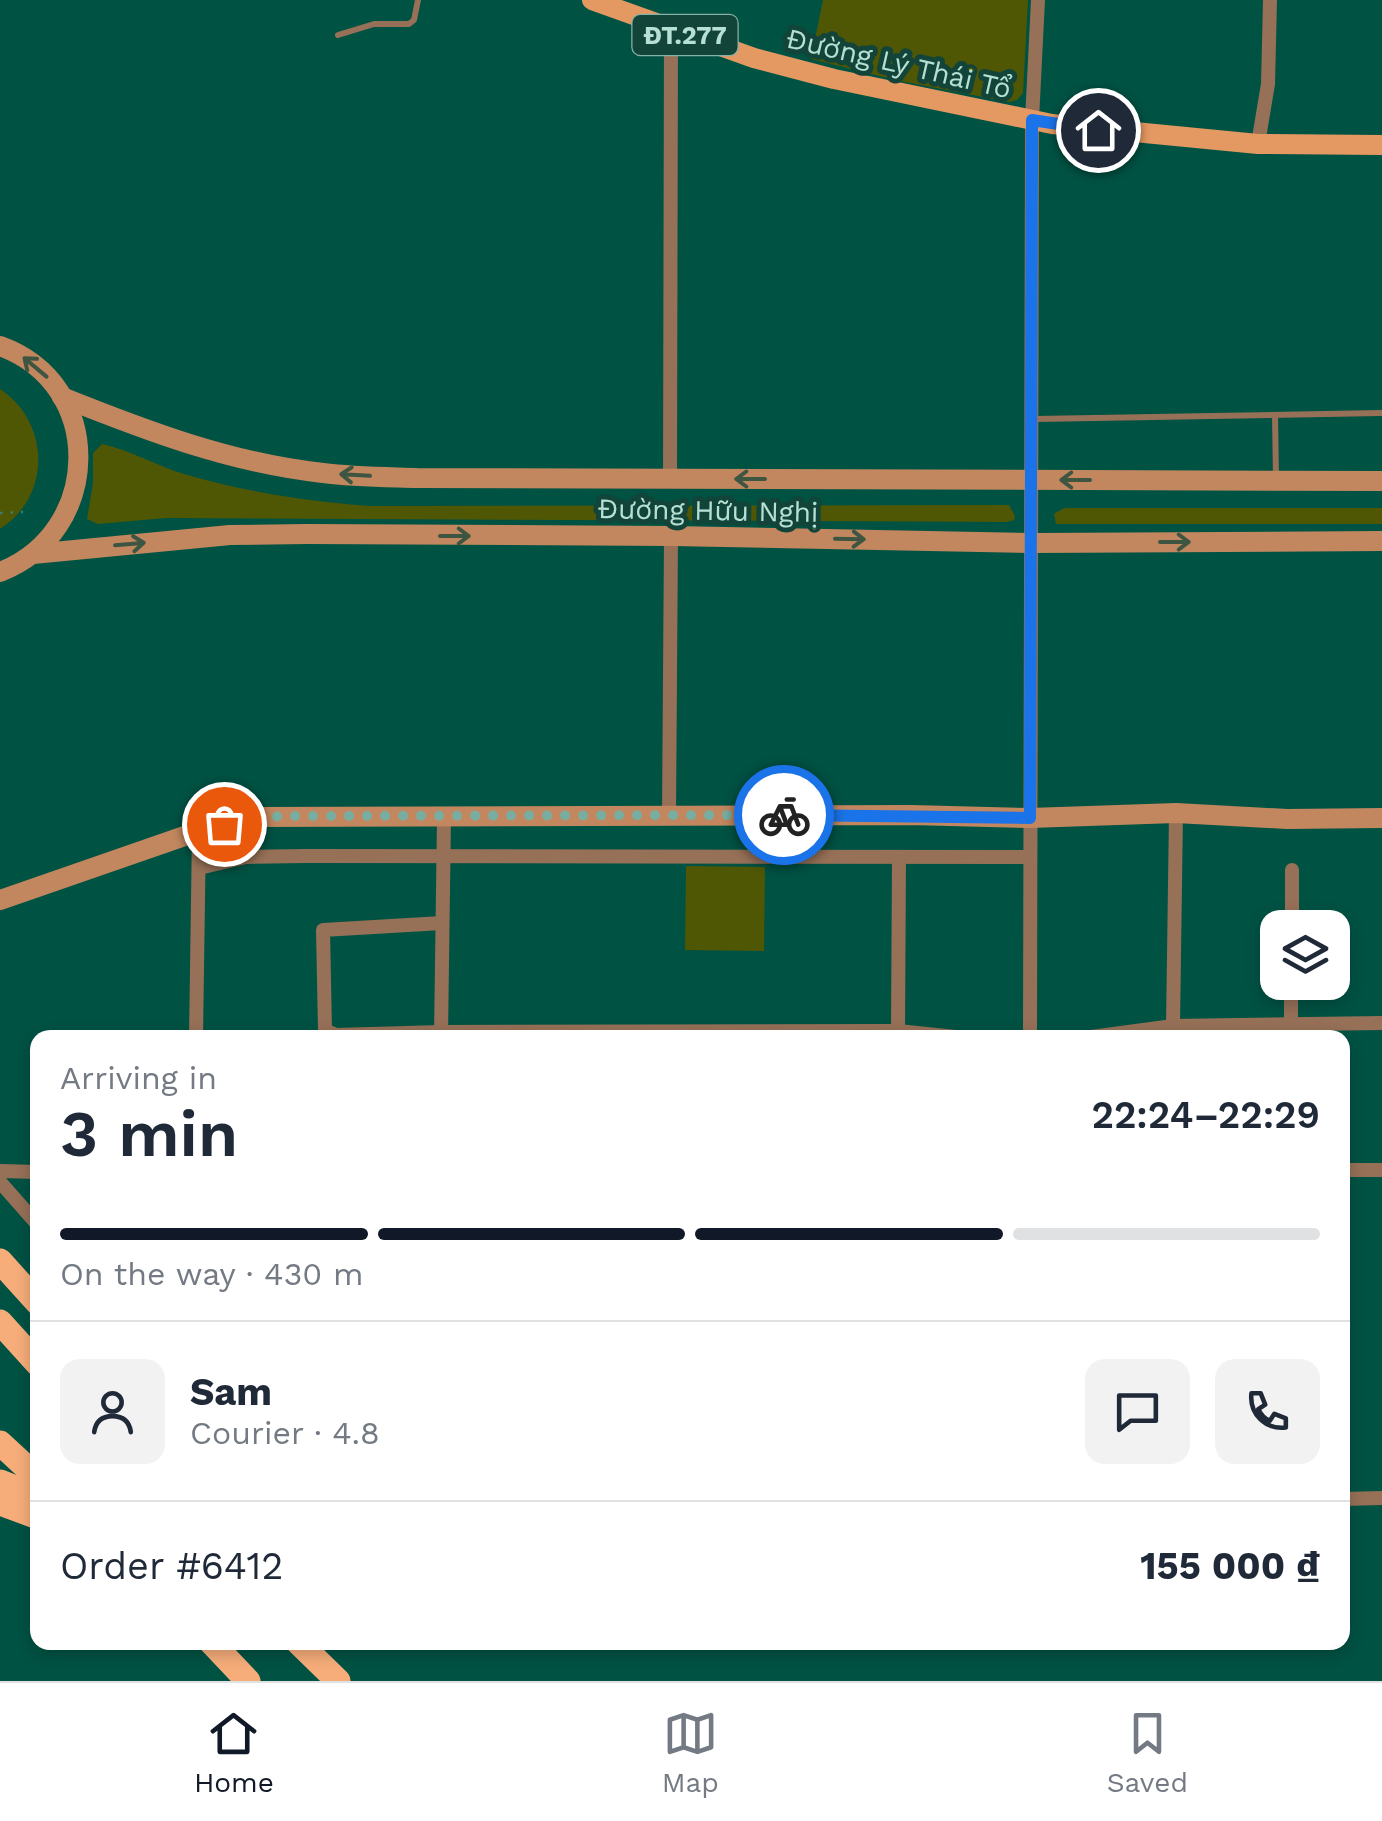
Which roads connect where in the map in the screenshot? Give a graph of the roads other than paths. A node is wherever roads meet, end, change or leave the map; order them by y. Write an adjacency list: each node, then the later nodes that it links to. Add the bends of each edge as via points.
1 (418, 0): 6 (lane, via 409,24 383,22)
2 (592, 0): 5 (main road, Đường Lý Thái Tổ / ĐT.277)
3 (1038, 0): 7 (street)
4 (1270, 0): 8 (street)
5 (672, 30): 7 (main road, Đường Lý Thái Tổ / ĐT.277, via 834,79); 15 (street)
6 (338, 35)
7 (1032, 120): 8 (main road, Đường Lý Thái Tổ / ĐT.277); 14 (street)
8 (1258, 144): 9 (main road, Đường Lý Thái Tổ / ĐT.277)
9 (1382, 145)
10 (0, 346): 11 (main road, one-way to 10, via 32,363)
11 (62, 397): 15 (main road, Đường Hữu Nghị, one-way to 11, via 324,474 192,446); 22 (main road, via 79,448 76,488 60,524)
12 (1381, 412): 13 (lane)
13 (1275, 415): 14 (lane); 17 (lane)
14 (1032, 419): 16 (street)
15 (670, 479): 16 (main road, Đường Hữu Nghị, one-way to 15)
16 (1033, 480): 17 (main road, Đường Hữu Nghị, one-way to 16); 21 (street)
17 (1276, 480): 18 (main road, Đường Hữu Nghị)
18 (1382, 481)
19 (671, 536): 21 (main road, Đường Hữu Nghị, one-way to 21); 22 (main road, Đường Hữu Nghị, one-way to 19, via 230,535); 25 (street)
20 (1382, 541): 21 (main road, Đường Hữu Nghị, one-way to 20)
21 (1032, 543): 27 (street)
22 (33, 554): 23 (main road)
23 (0, 572)
24 (1176, 813): 27 (main road); 28 (main road); 41 (street)
25 (669, 816): 26 (main road); 27 (main road)
26 (444, 817): 29 (main road, via 250,817); 30 (street)
27 (1030, 818): 32 (street)
28 (1382, 818)
29 (199, 830): 33 (street); 35 (main road)
30 (443, 857): 31 (street); 33 (street, via 246,857); 37 (street)
31 (899, 857): 32 (street); 45 (street)
32 (1030, 857): 46 (street)
33 (199, 868): 42 (street)
34 (1292, 870): 36 (street)
35 (0, 900)
36 (1292, 910)
37 (442, 922): 43 (street, via 323,930); 44 (street)
38 (1292, 1000): 39 (street)
39 (1291, 1023): 40 (street); 41 (street)
40 (1382, 1024)
41 (1173, 1026): 47 (street)
42 (196, 1030)
43 (325, 1030)
44 (441, 1030)
45 (898, 1030)
46 (1030, 1030)
47 (1143, 1030)
48 (1350, 1170): 49 (street)
49 (1382, 1170)
50 (0, 1171): 51 (street)
51 (30, 1172)
52 (0, 1182): 53 (street)
53 (30, 1216)
54 (0, 1261): 55 (highway)
55 (30, 1294)
56 (0, 1322): 57 (highway)
57 (30, 1355)
58 (0, 1443): 59 (highway)
59 (30, 1471)
60 (0, 1482): 61 (highway)
61 (30, 1493)
62 (1382, 1498): 63 (street)
63 (1350, 1499)
64 (0, 1504): 65 (highway)
65 (30, 1514)
66 (219, 1650): 68 (highway)
67 (306, 1650): 69 (highway)
68 (248, 1681)
69 (338, 1681)

